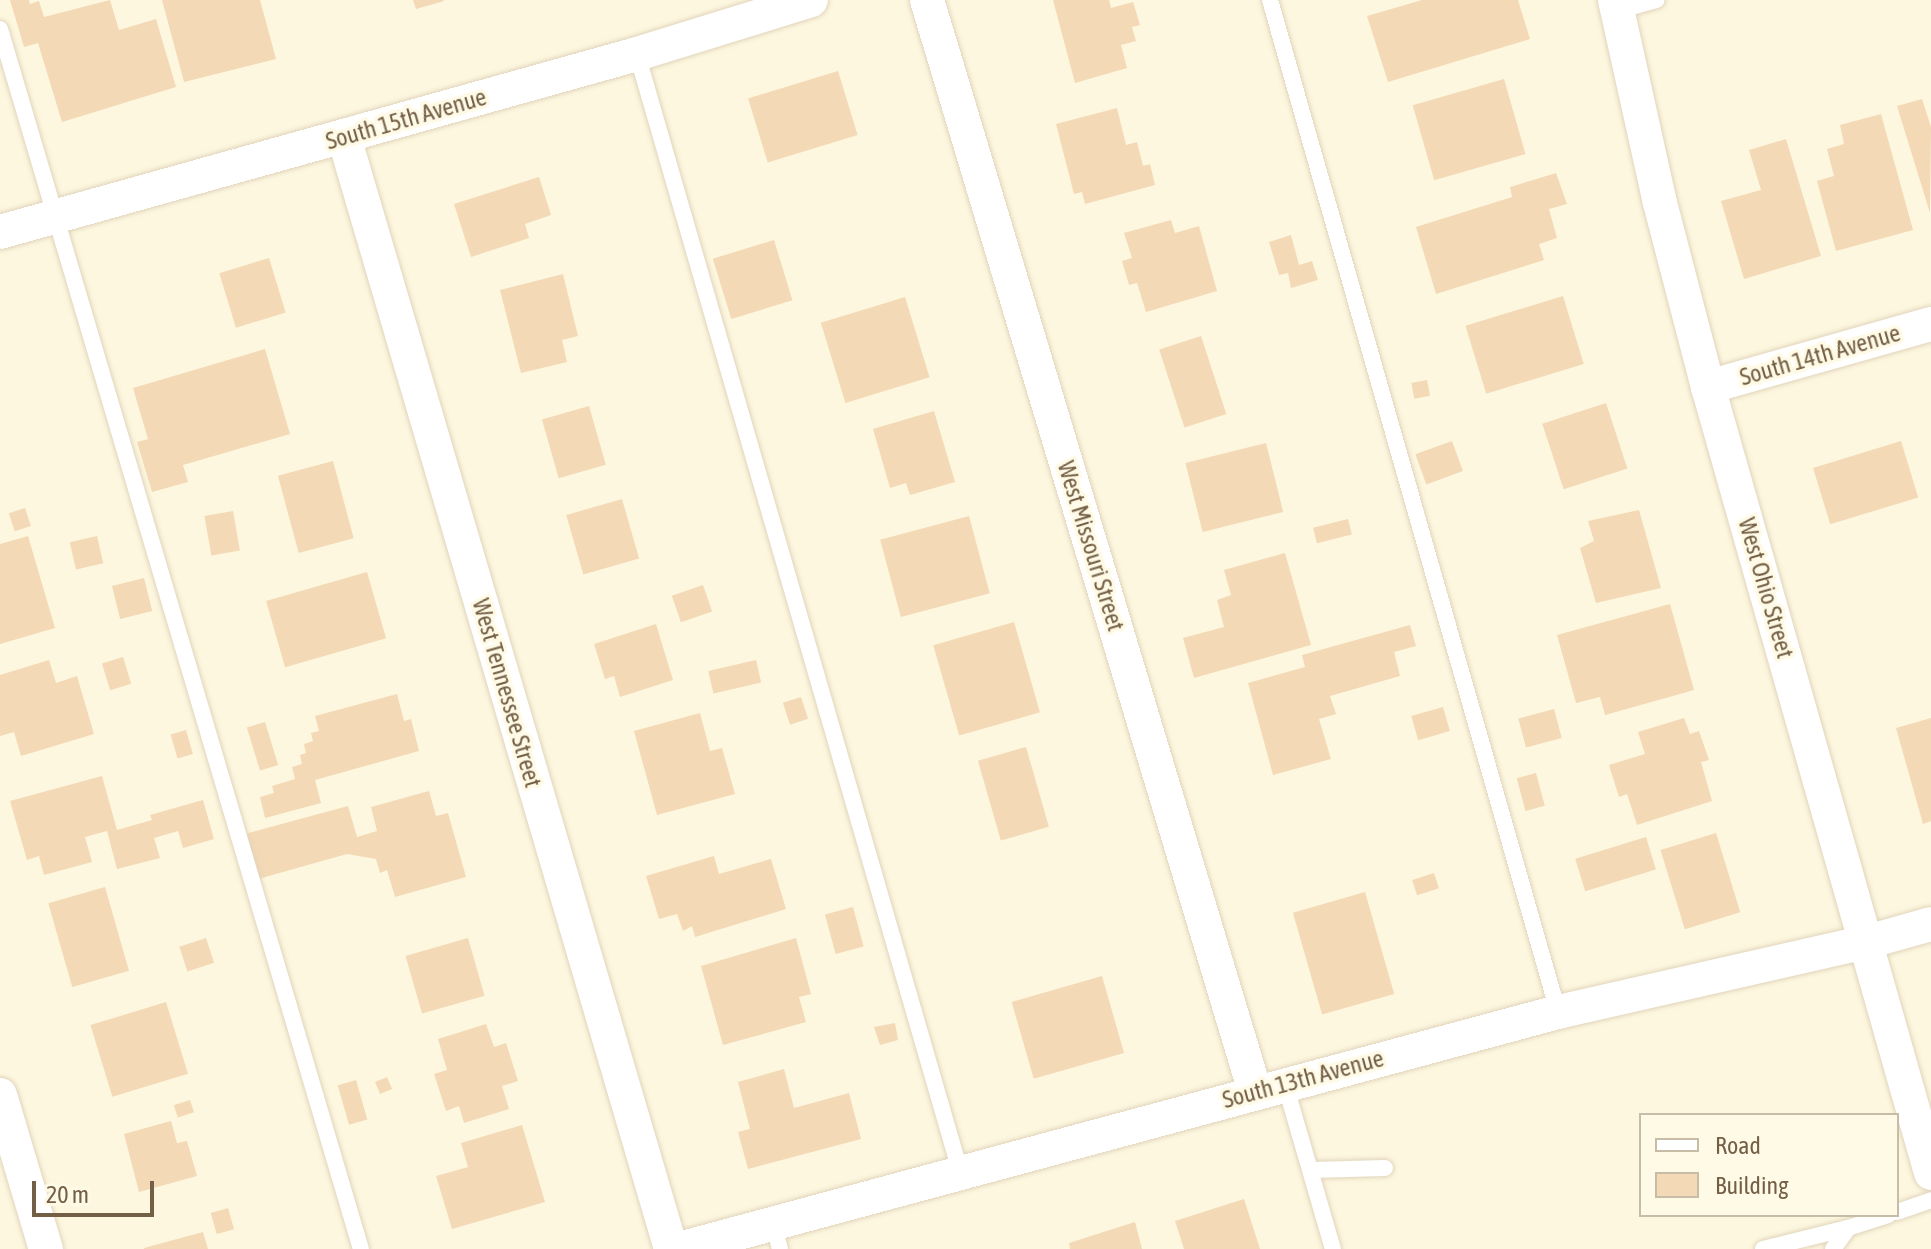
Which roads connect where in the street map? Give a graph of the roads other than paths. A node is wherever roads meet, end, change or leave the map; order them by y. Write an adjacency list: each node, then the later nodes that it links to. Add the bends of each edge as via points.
1 (811, 0): 7 (street, South 15th Avenue)
2 (927, 0): 16 (street, West Missouri Street)
3 (1270, 0): 15 (lane)
4 (1657, 0): 5 (lane)
5 (1616, 6): 12 (street, West Ohio Street)
6 (0, 29): 9 (lane)
7 (637, 54): 8 (street, South 15th Avenue); 20 (lane)
8 (344, 137): 9 (street, South 15th Avenue); 29 (street, West Tennessee Street)
9 (55, 215): 10 (street, South 15th Avenue); 28 (lane)
10 (0, 232)
11 (1931, 324): 12 (street, South 14th Avenue)
12 (1708, 387): 14 (street, West Ohio Street)
13 (1931, 924): 14 (street, South 13th Avenue)
14 (1867, 942): 15 (street, South 13th Avenue); 21 (street, West Ohio Street)
15 (1558, 1012): 16 (street, South 13th Avenue)
16 (1270, 1088): 19 (lane); 20 (street, South 13th Avenue)
17 (0, 1095): 27 (street)
18 (1385, 1168): 19 (lane)
19 (1311, 1170): 31 (lane)
20 (960, 1171): 26 (street, South 13th Avenue)
21 (1931, 1173)
22 (1931, 1200): 23 (lane)
23 (1899, 1211)
24 (1882, 1217): 25 (lane)
25 (1848, 1228): 32 (lane); 33 (lane)
26 (777, 1236): 30 (street, South 13th Avenue)
27 (46, 1249)
28 (361, 1249)
29 (671, 1249)
30 (679, 1249)
31 (1333, 1249)
32 (1763, 1249)
33 (1833, 1249)

